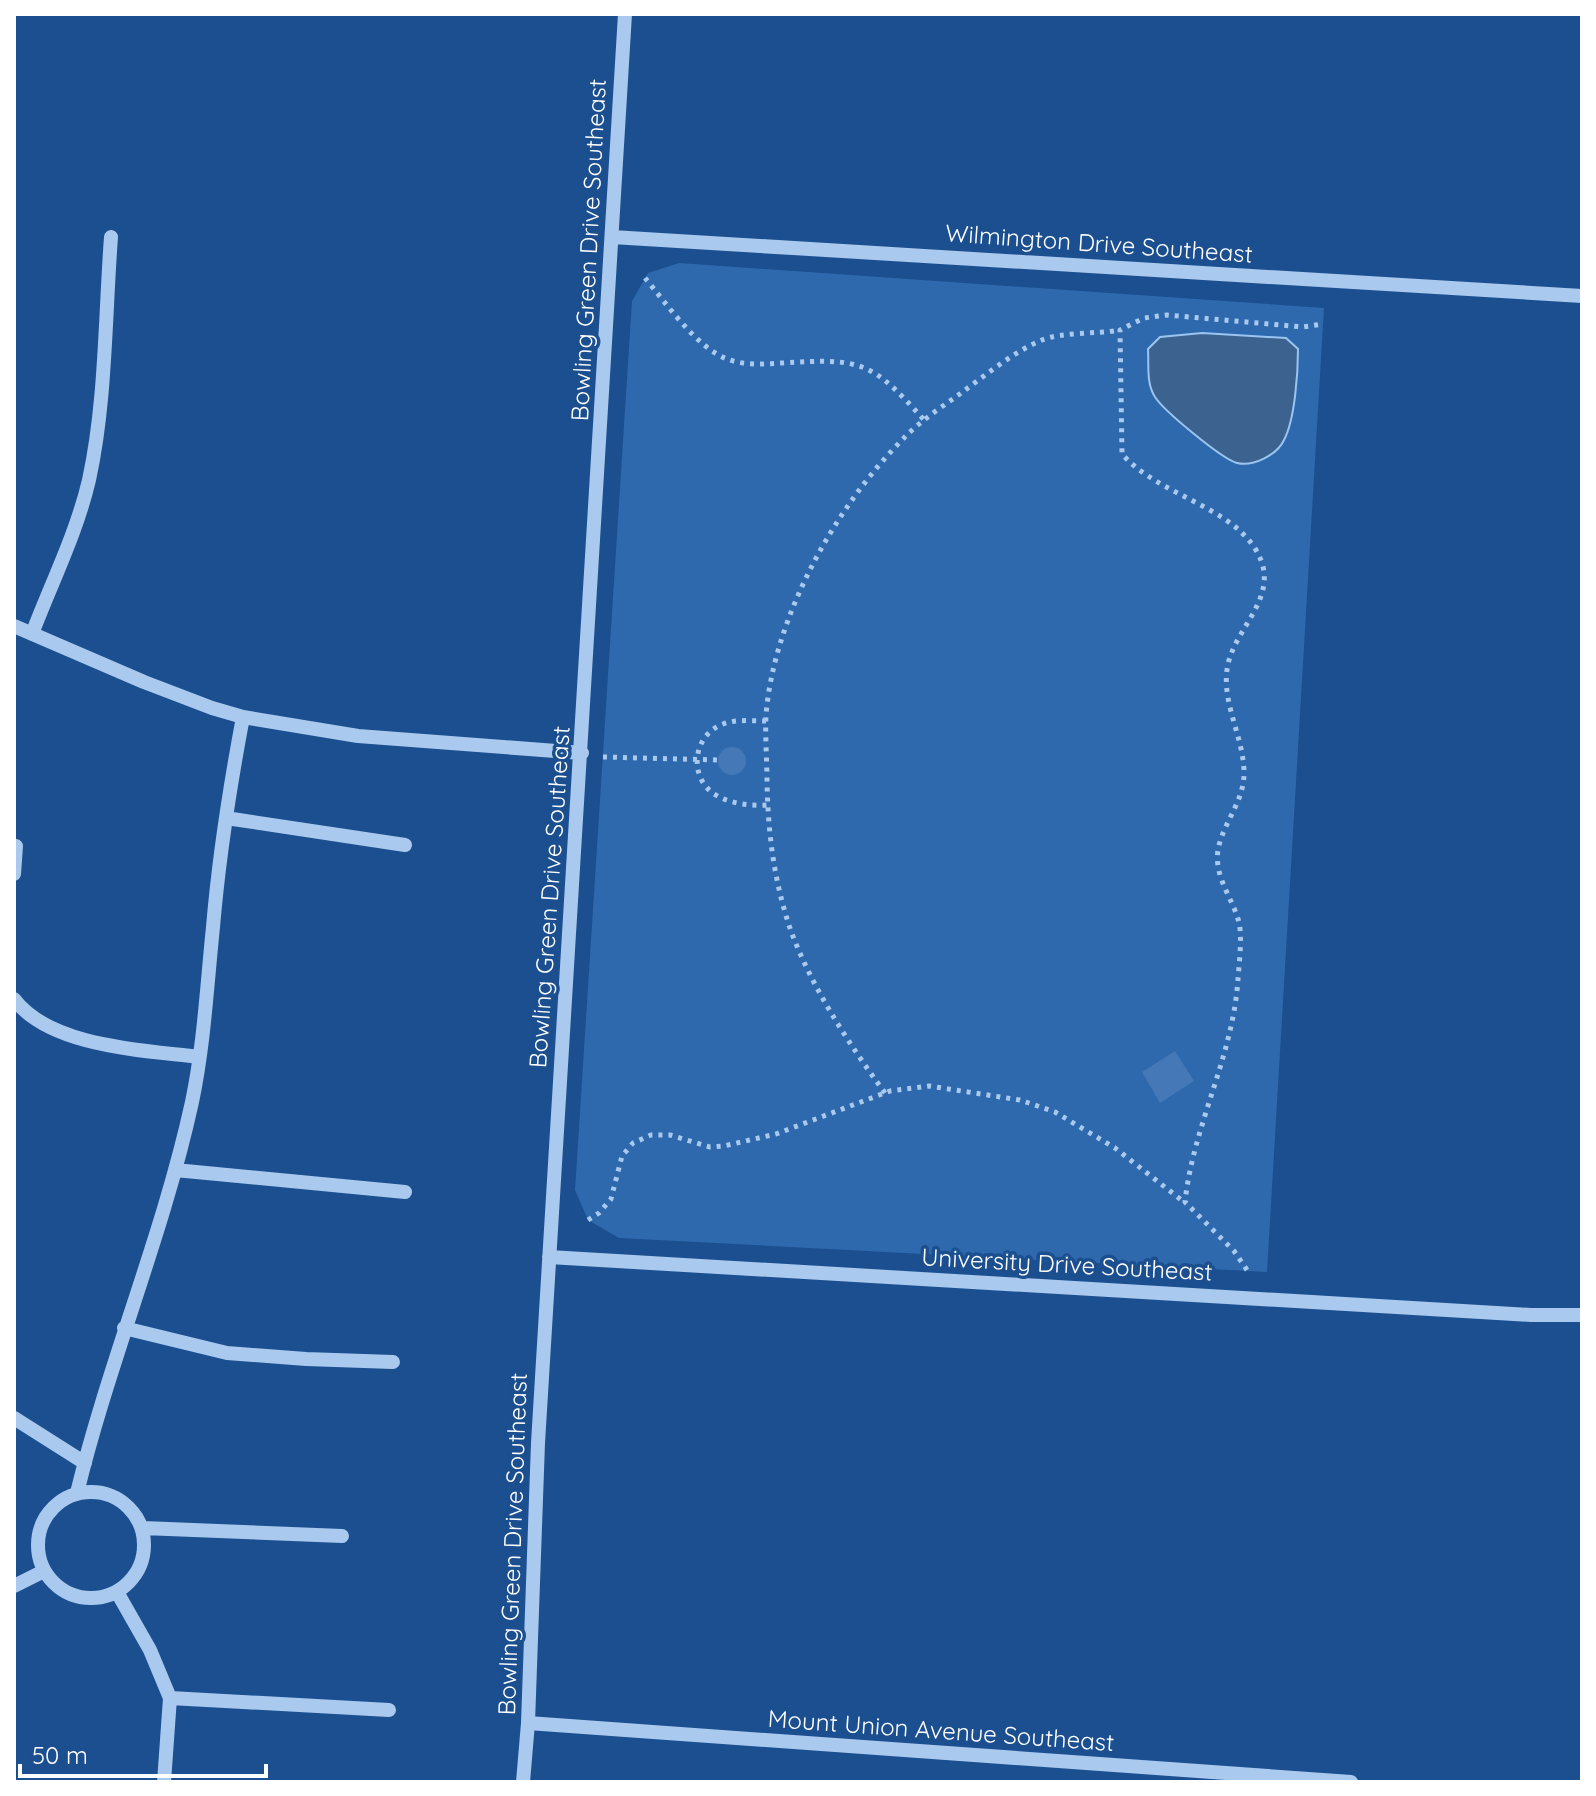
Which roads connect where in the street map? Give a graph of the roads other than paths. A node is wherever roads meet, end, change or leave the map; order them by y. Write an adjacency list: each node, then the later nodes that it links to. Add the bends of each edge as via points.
1 (625, 14): 3 (street, Bowling Green Drive Southeast)
2 (111, 237): 6 (street, via 89,479)
3 (612, 237): 4 (street, Wilmington Drive Southeast); 8 (street, Bowling Green Drive Southeast)
4 (1582, 296)
5 (14, 626): 6 (street)
6 (32, 634): 7 (street)
7 (243, 717): 8 (street, via 358,736); 9 (street)
8 (582, 753): 17 (street, Bowling Green Drive Southeast)
9 (226, 818): 10 (street); 14 (street)
10 (405, 845)
11 (16, 846): 12 (street)
12 (14, 874)
13 (14, 999): 14 (street, via 24,1012 69,1035)
14 (199, 1057): 15 (street)
15 (175, 1170): 16 (street); 19 (street)
16 (405, 1192)
17 (549, 1257): 18 (street, University Drive Southeast); 31 (street, Bowling Green Drive Southeast)
18 (1582, 1315)
19 (124, 1328): 20 (street, via 227,1353); 22 (street)
20 (393, 1362)
21 (14, 1418): 22 (street)
22 (85, 1463): 23 (street)
23 (77, 1493): 24 (street, via 111,1495 126,1504); 26 (street, via 50,1510 41,1524 38,1556)
24 (143, 1528): 25 (street); 28 (street, via 140,1567)
25 (342, 1536)
26 (44, 1571): 27 (street); 28 (street, via 69,1594 101,1598)
27 (14, 1586)
28 (117, 1592): 29 (street)
29 (170, 1698): 30 (street); 32 (street)
30 (389, 1710)
31 (528, 1723): 33 (street, Bowling Green Drive Southeast); 34 (street, Mount Union Avenue Southeast)
32 (164, 1782)
33 (523, 1782)
34 (1351, 1782)

